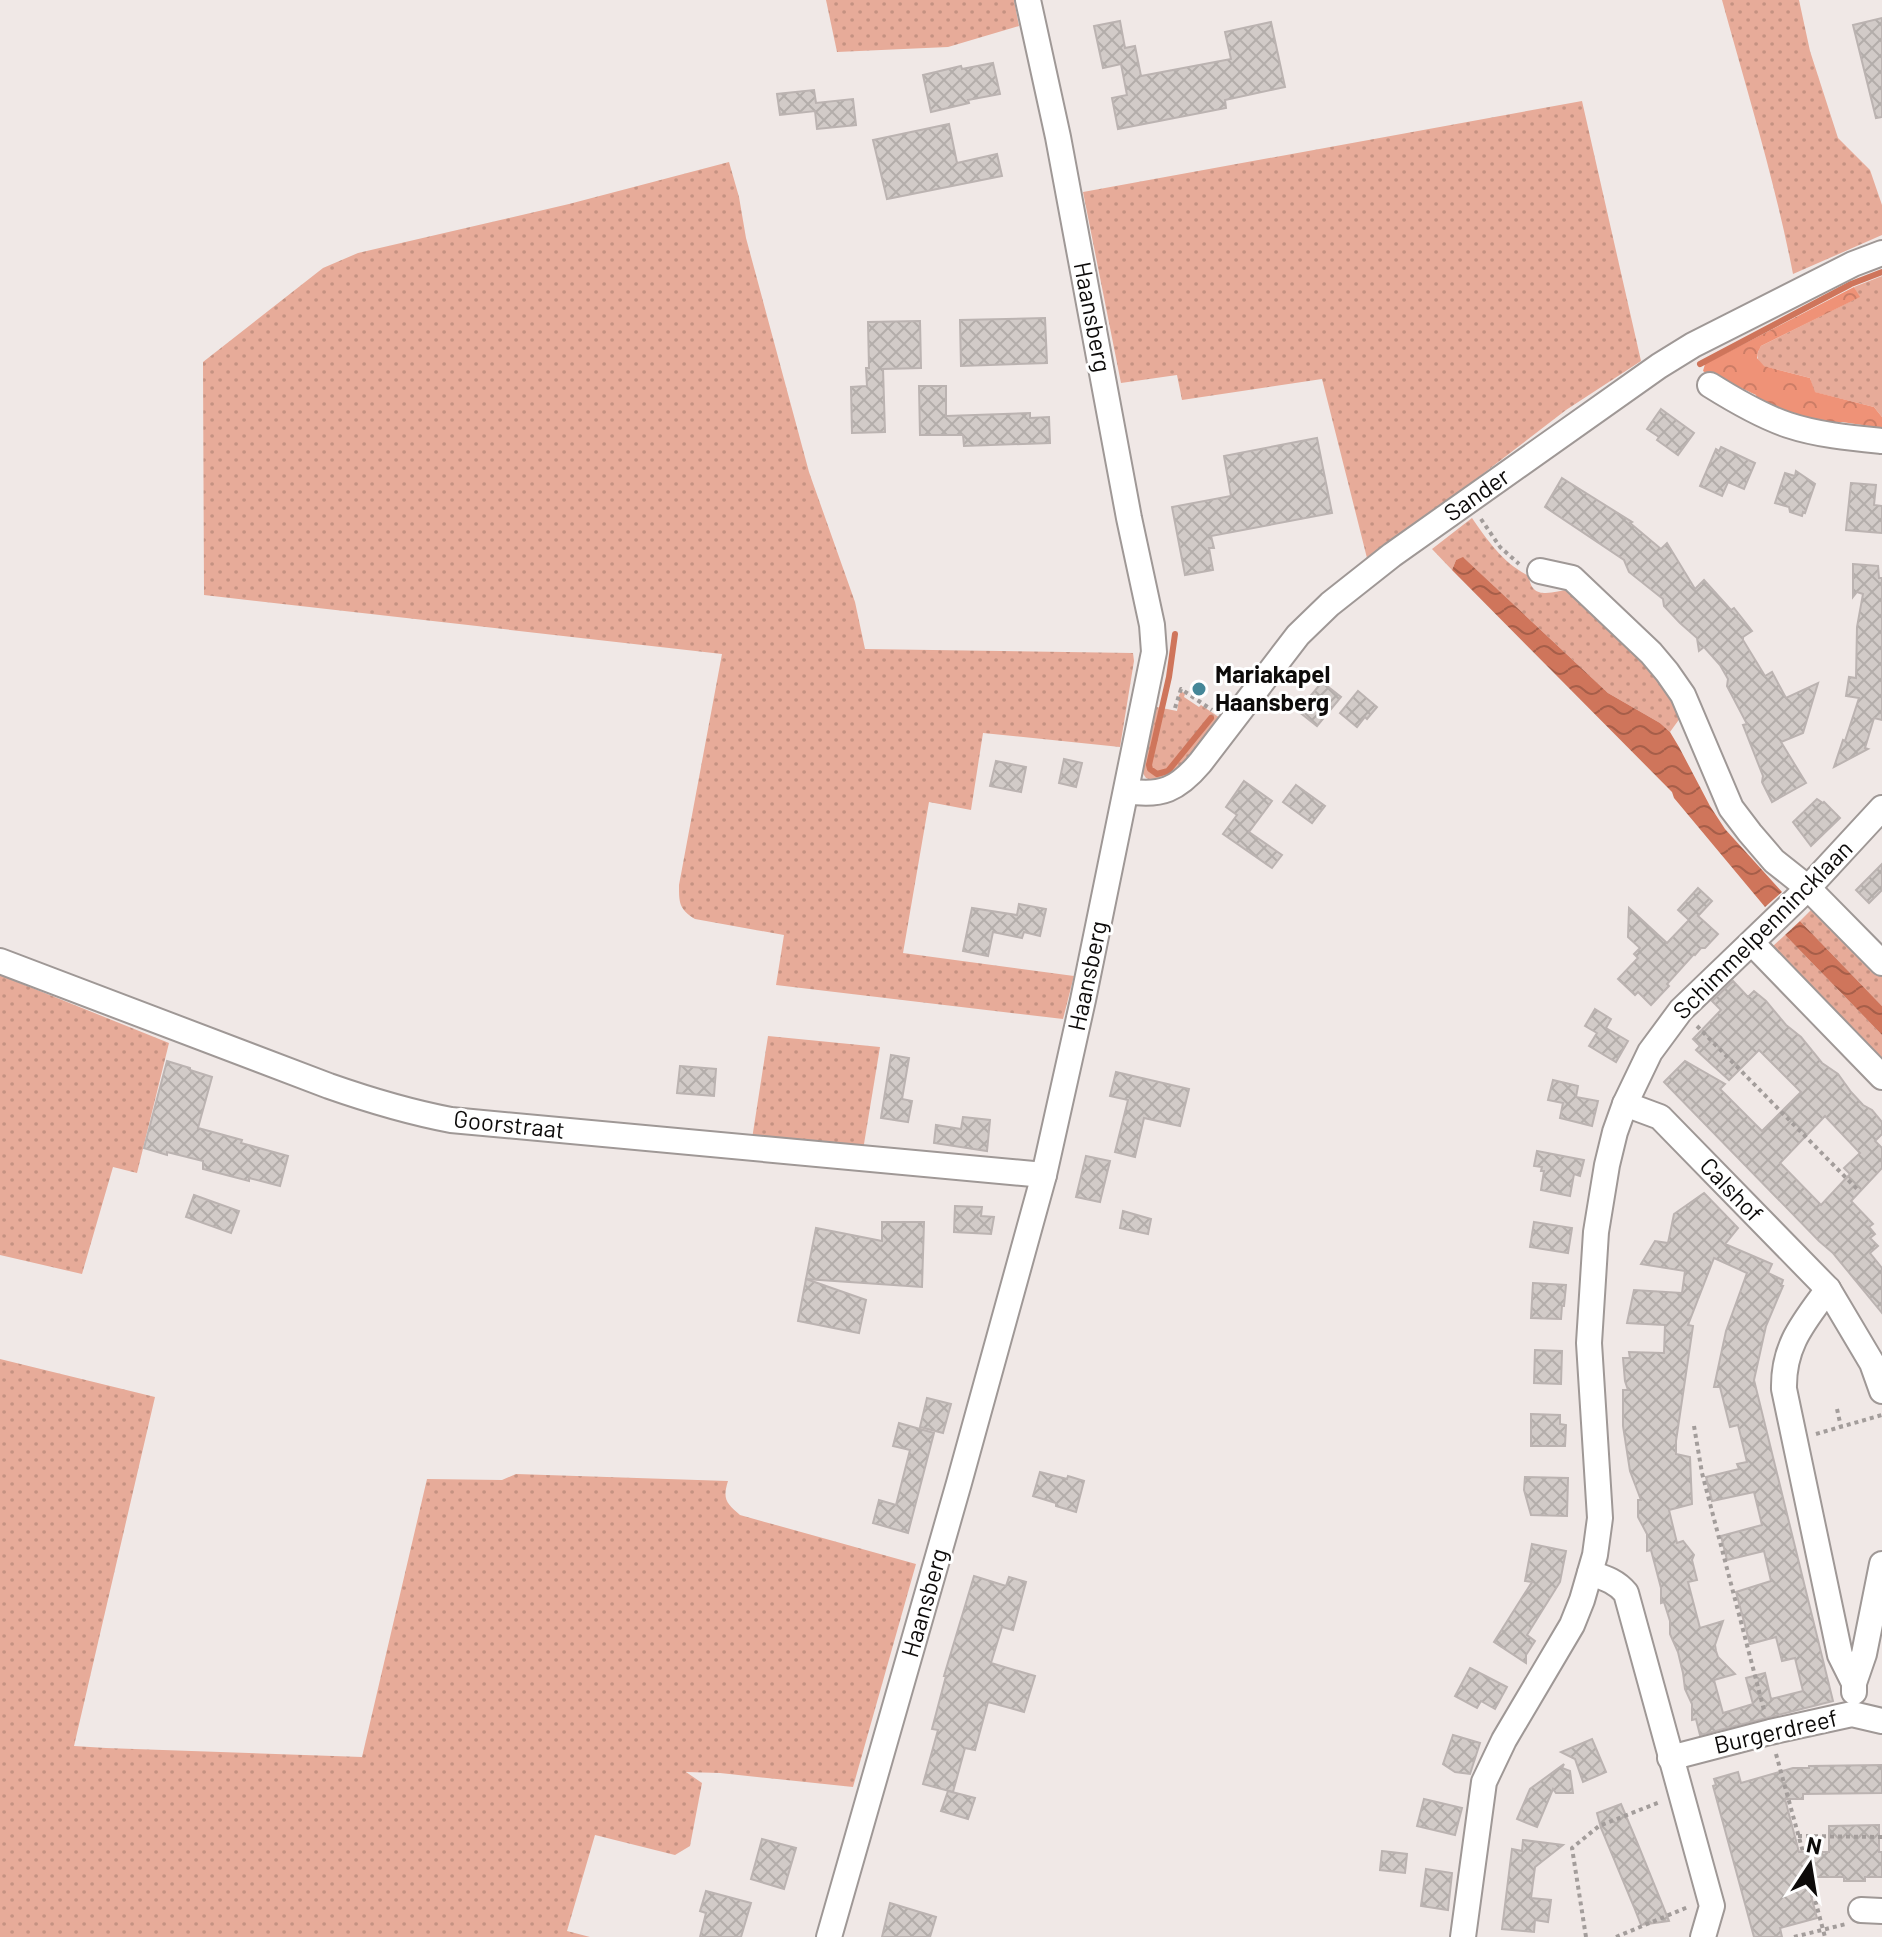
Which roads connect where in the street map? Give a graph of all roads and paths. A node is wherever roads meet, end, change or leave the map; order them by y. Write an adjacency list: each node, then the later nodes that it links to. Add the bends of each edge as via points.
1 (1028, 0): 9 (street, Haansberg, via 1152,625 1152,667)
2 (1882, 253): 5 (street, Sander, via 1685,350)
3 (1710, 385): 4 (street, via 1789,426)
4 (1882, 441)
5 (1470, 500): 6 (path, via 1500,547 1524,567); 8 (street, Sander, via 1330,604 1298,635)
6 (1540, 571): 11 (street, via 1572,578 1651,653 1683,695 1731,808 1774,861)
7 (1175, 708): 8 (path, via 1181,689)
8 (1231, 723): 9 (street, Sander, via 1182,783 1155,793)
9 (1127, 791): 18 (street, Haansberg)
10 (1882, 808): 11 (street, Schimmelpennincklaan)
11 (1808, 888): 12 (street, Schimmelpennincklaan); 14 (street)
12 (1752, 943): 15 (street, Schimmelpennincklaan); 16 (street)
13 (0, 961): 18 (street, Goorstraat, via 329,1086 427,1115)
14 (1882, 963)
15 (1681, 1010): 17 (street, Schimmelpennincklaan, via 1650,1052); 19 (path)
16 (1882, 1077)
17 (1625, 1104): 20 (street, Calshof, via 1660,1117); 28 (street, Schimmelpennincklaan, via 1596,1232 1589,1363 1600,1518)
18 (1044, 1175): 42 (street, Haansberg)
19 (1857, 1189)
20 (1828, 1289): 21 (street, Calshof, via 1872,1363); 26 (street, via 1800,1326 1788,1356 1784,1389)
21 (1882, 1391)
22 (1837, 1409): 25 (path)
23 (1882, 1415): 25 (path)
24 (1694, 1426): 32 (path)
25 (1841, 1427): 26 (path)
26 (1795, 1440): 29 (street, via 1840,1655)
27 (1882, 1564): 29 (street)
28 (1590, 1573): 33 (street, via 1626,1593); 43 (street, Schimmelpennincklaan, via 1572,1625 1484,1782)
29 (1854, 1683): 30 (street)
30 (1852, 1714): 31 (street, Burgerdreef); 32 (street, Burgerdreef)
31 (1882, 1721)
32 (1770, 1732): 33 (street, Burgerdreef); 35 (path)
33 (1670, 1758): 34 (street)
34 (1680, 1793): 39 (street); 44 (path, via 1599,1826 1572,1848)
35 (1798, 1836): 36 (path); 37 (path)
36 (1882, 1837)
37 (1803, 1852)
38 (1807, 1870): 41 (path)
39 (1710, 1898): 45 (path); 46 (street)
40 (1864, 1915): 41 (path)
41 (1823, 1929): 47 (path); 48 (path)
42 (829, 1937)
43 (1463, 1937)
44 (1586, 1937)
45 (1616, 1937)
46 (1703, 1937)
47 (1794, 1937)
48 (1825, 1937)

